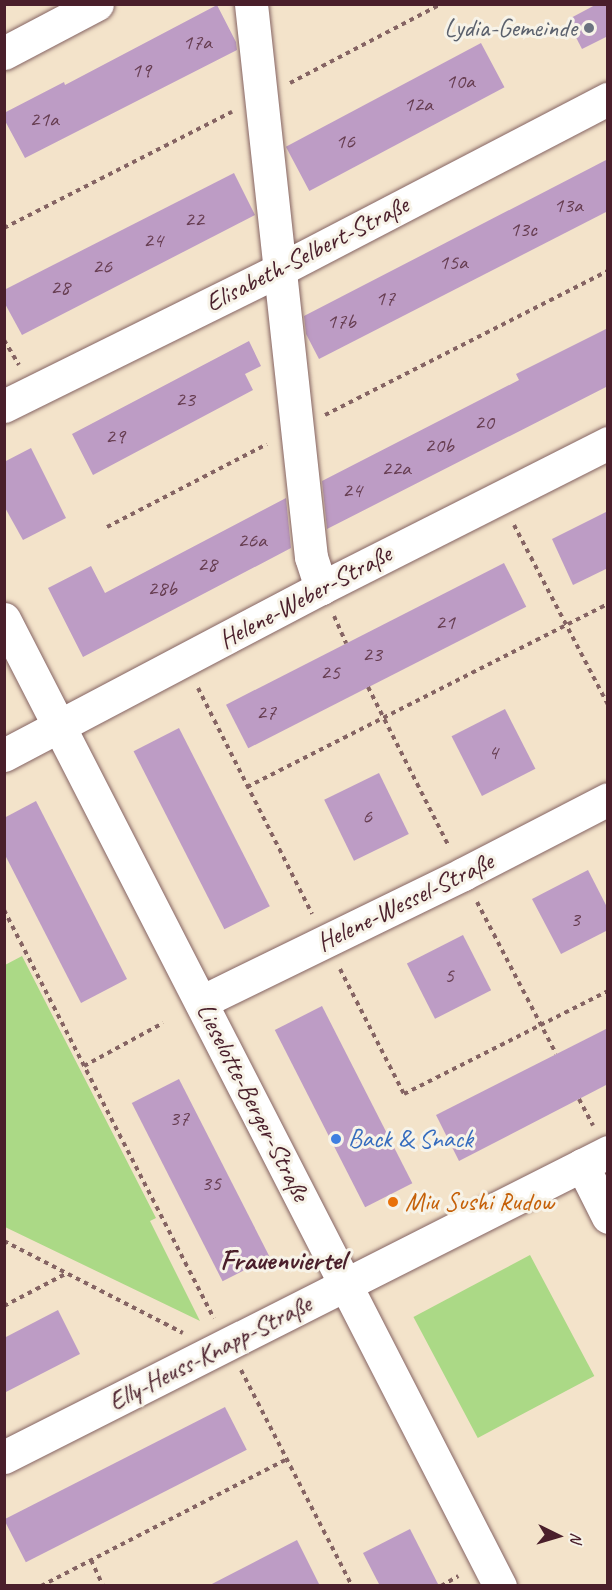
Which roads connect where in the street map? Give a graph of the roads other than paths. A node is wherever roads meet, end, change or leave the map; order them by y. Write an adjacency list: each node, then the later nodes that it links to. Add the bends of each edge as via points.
1 (97, 4): 3 (street)
2 (250, 4): 5 (street)
3 (4, 53)
4 (608, 99): 5 (street, Elisabeth-Selbert-Straße)
5 (279, 270): 6 (street, Elisabeth-Selbert-Straße); 8 (street, via 311,557)
6 (4, 406)
7 (608, 443): 8 (street, Helene-Weber-Straße)
8 (321, 588): 10 (street, Helene-Weber-Straße)
9 (4, 619): 10 (street, Lieselotte-Berger-Straße)
10 (60, 727): 11 (street, Helene-Weber-Straße); 13 (street, Lieselotte-Berger-Straße)
11 (4, 755)
12 (608, 799): 13 (street, Helene-Wessel-Straße)
13 (201, 1002): 16 (street, Lieselotte-Berger-Straße)
14 (595, 1159): 15 (street); 16 (street, Elly-Heuss-Knapp-Straße)
15 (608, 1217)
16 (347, 1285): 17 (street, Elly-Heuss-Knapp-Straße); 18 (street, Lieselotte-Berger-Straße)
17 (4, 1457)
18 (500, 1586)

